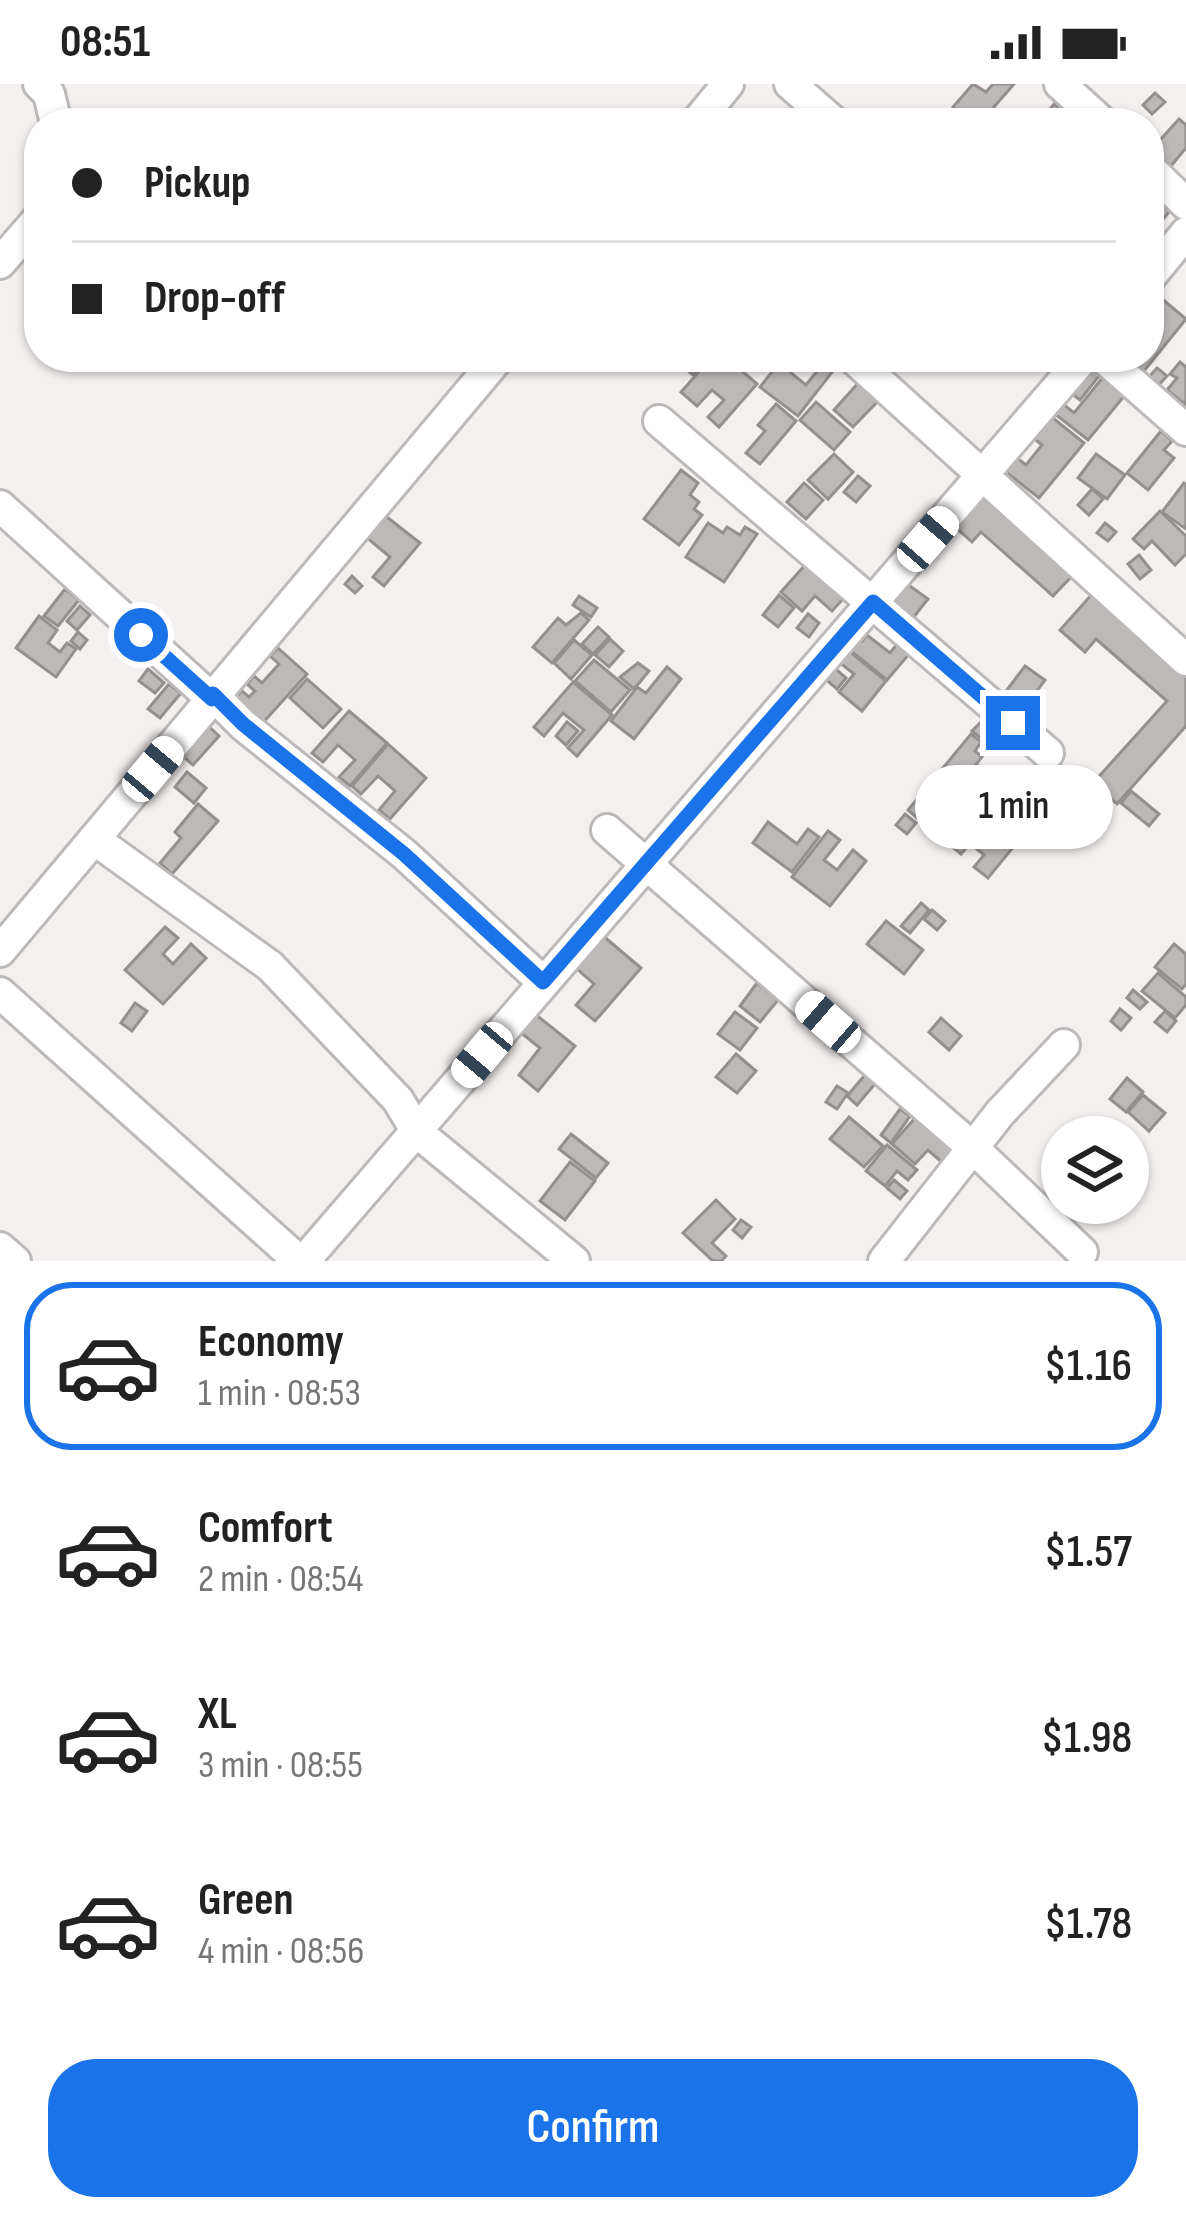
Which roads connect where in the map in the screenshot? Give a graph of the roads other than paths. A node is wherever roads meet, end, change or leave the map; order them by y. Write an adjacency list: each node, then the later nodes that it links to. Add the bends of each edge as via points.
1 (728, 84): 4 (street)
2 (790, 84): 5 (street)
3 (1060, 84): 6 (street)
4 (708, 108)
5 (818, 108)
6 (1086, 108)
7 (1164, 183): 8 (street)
8 (1186, 204)
9 (1186, 233): 11 (street)
10 (24, 235): 12 (street)
11 (1164, 260)
12 (0, 262)
13 (487, 372): 23 (street)
14 (868, 372): 19 (street)
15 (1071, 372): 19 (street)
16 (1120, 372): 18 (street)
17 (659, 421): 21 (street)
18 (1186, 430)
19 (982, 476): 21 (street); 22 (street)
20 (0, 506): 23 (street)
21 (873, 602): 24 (street); 27 (street)
22 (1186, 660)
23 (213, 697): 26 (street); 29 (street, via 404,854)
24 (1048, 753)
25 (607, 830): 27 (street)
26 (94, 839): 28 (street); 32 (street, via 270,966 398,1100)
27 (647, 865): 29 (street); 33 (street)
28 (0, 951)
29 (543, 982): 32 (street)
30 (0, 993): 37 (street)
31 (1064, 1045): 33 (street)
32 (417, 1132): 37 (street); 38 (street)
33 (973, 1148): 35 (street); 39 (street)
34 (0, 1248): 36 (street)
35 (1082, 1252)
36 (15, 1261)
37 (302, 1261)
38 (574, 1261)
39 (884, 1261)

